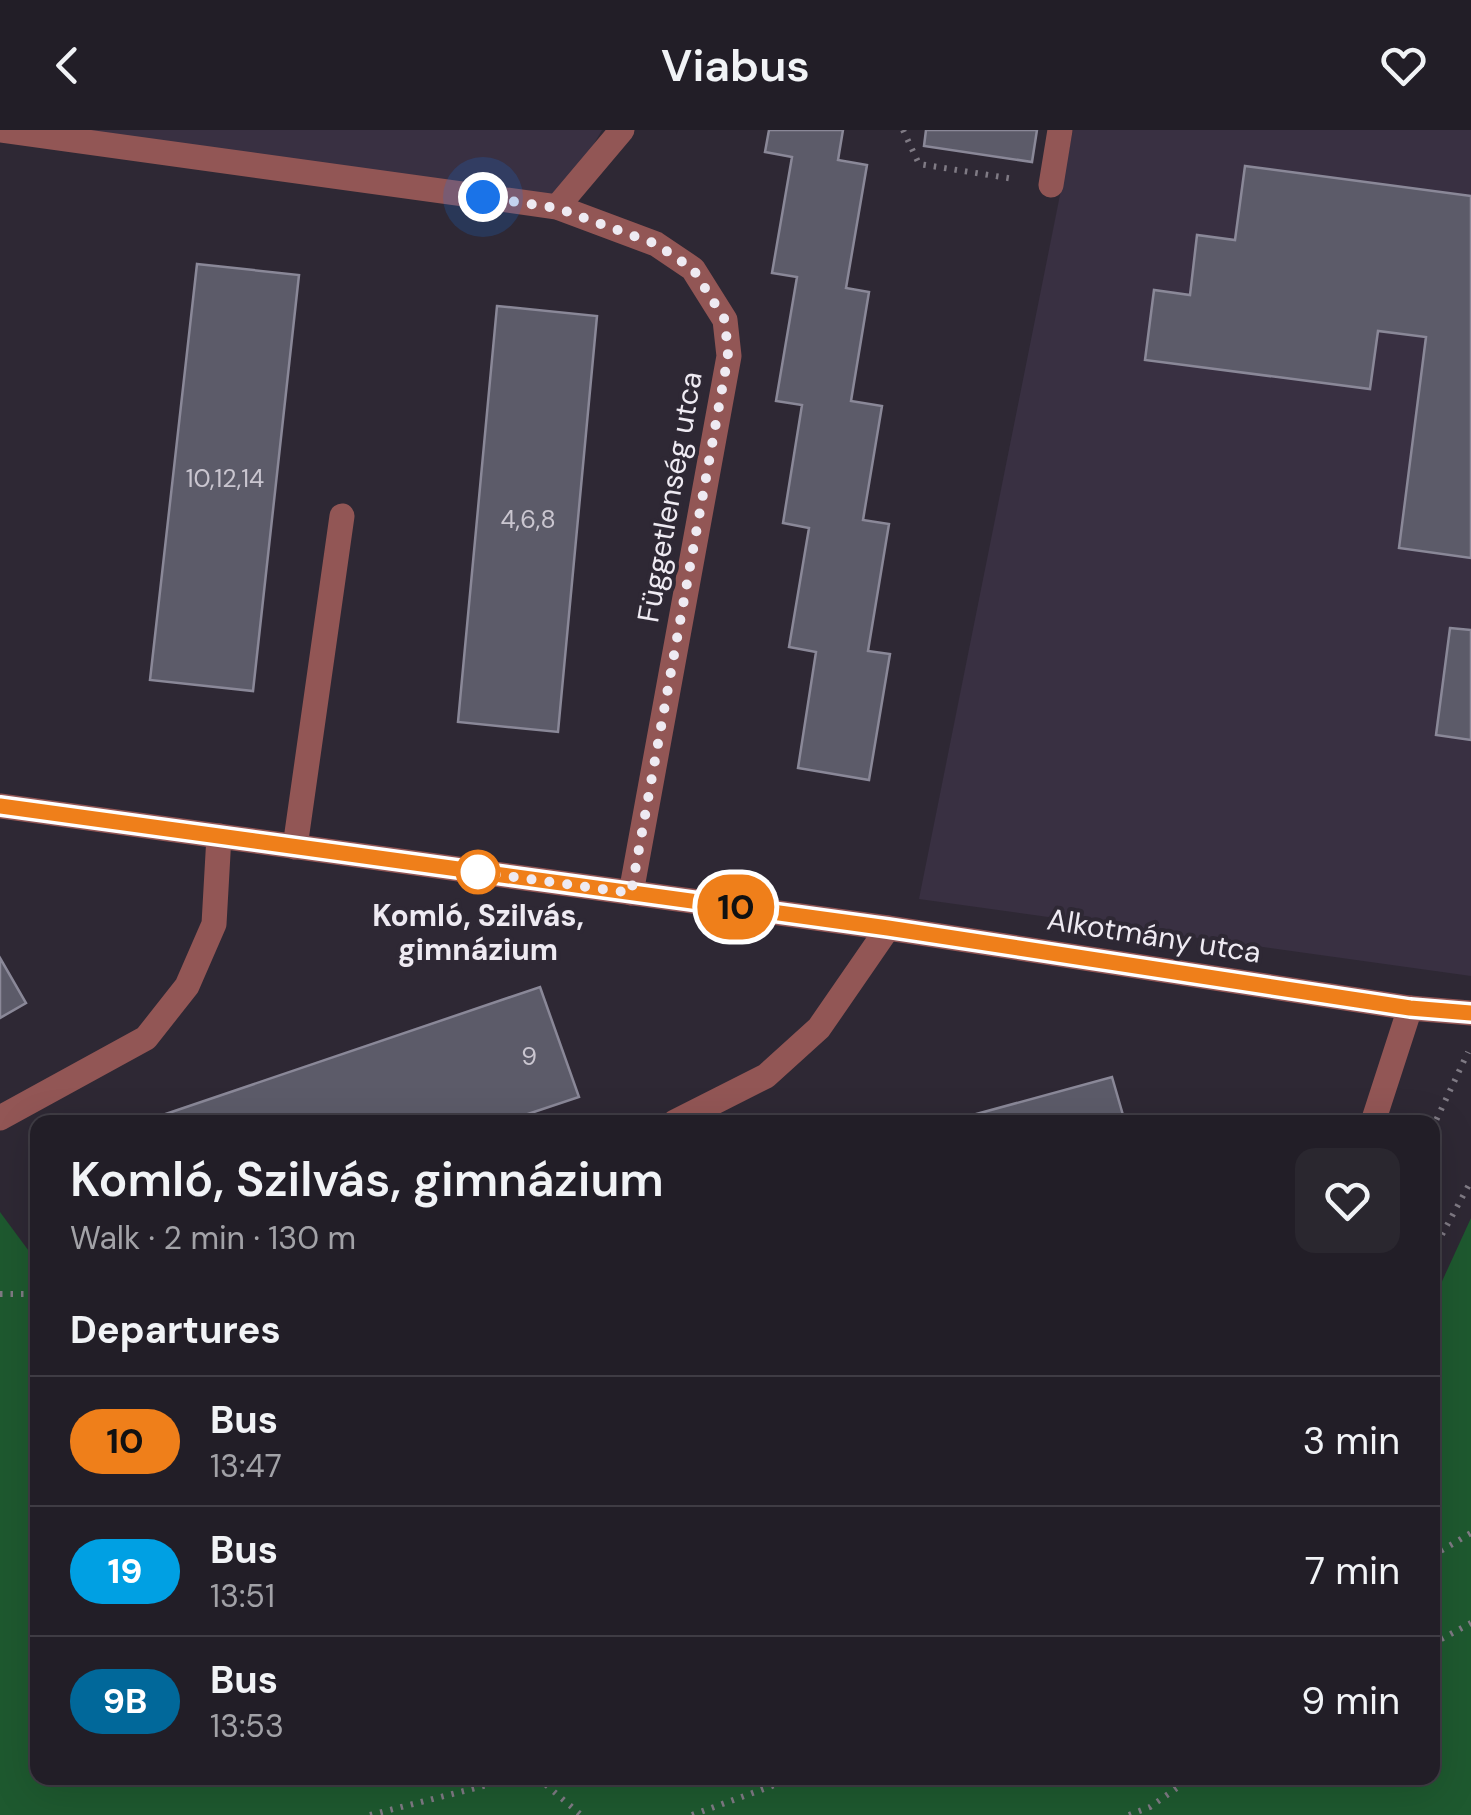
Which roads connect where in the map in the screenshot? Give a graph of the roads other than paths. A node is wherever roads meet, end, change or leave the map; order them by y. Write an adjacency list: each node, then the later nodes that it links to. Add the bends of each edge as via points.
1 (0, 130): 5 (street, Függetlenség utca)
2 (622, 130): 5 (street)
3 (1060, 130): 4 (street)
4 (1051, 185)
5 (557, 208): 10 (street, Függetlenség utca, via 656,244 693,269 725,320 728,356)
6 (342, 516): 9 (street)
7 (0, 806): 8 (street, Alkotmány utca)
8 (220, 836): 9 (street, Alkotmány utca); 16 (street, via 214,924 187,986 146,1038)
9 (295, 847): 10 (street, Alkotmány utca)
10 (631, 893): 11 (street, Alkotmány utca)
11 (888, 928): 12 (street, Alkotmány utca); 14 (street, via 820,1028 766,1076)
12 (1410, 1008): 13 (street, Alkotmány utca); 15 (street)
13 (1471, 1014)
14 (689, 1115)
15 (1375, 1115)
16 (0, 1118)

